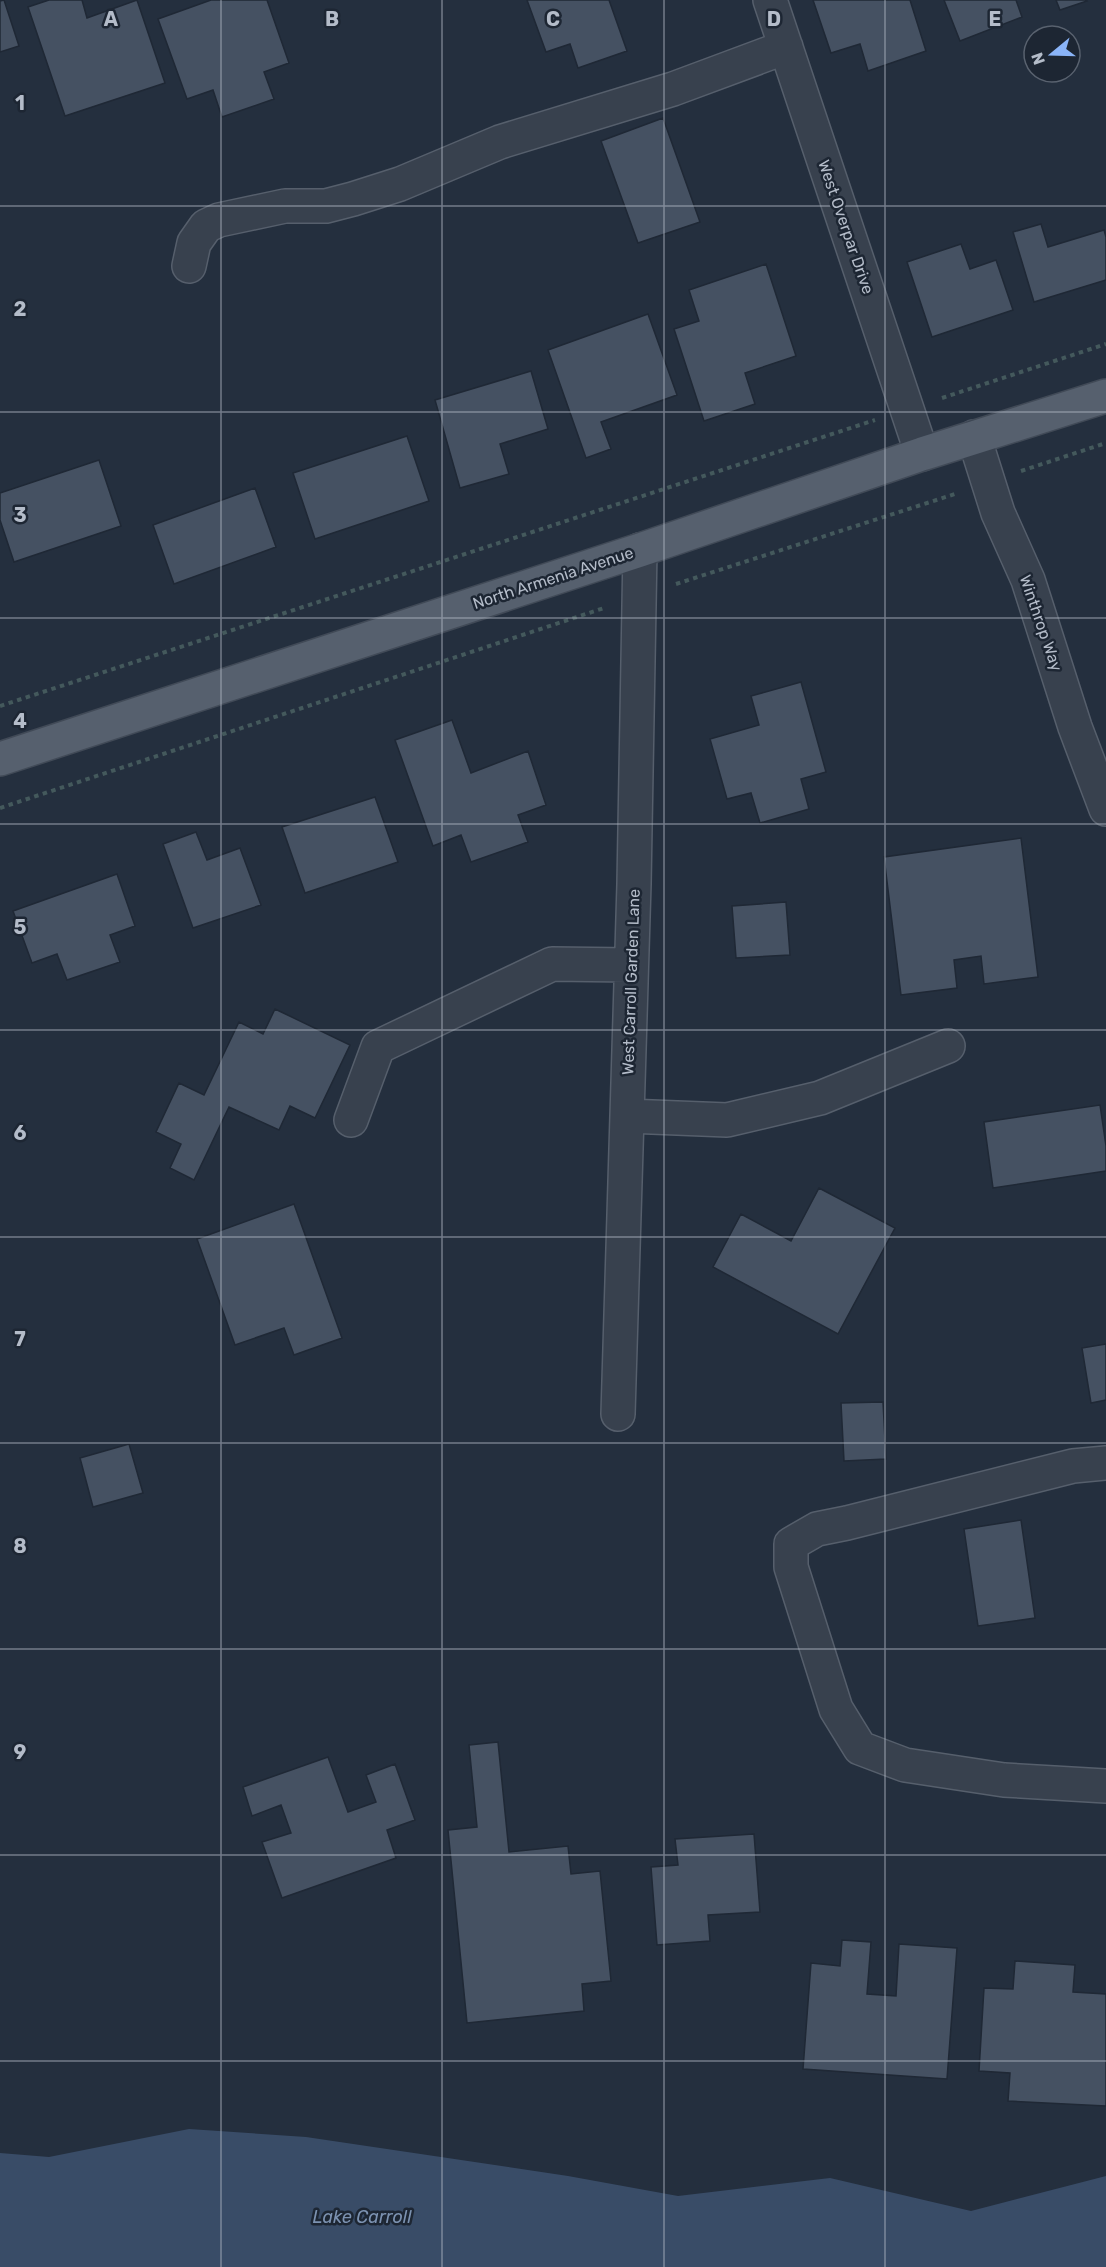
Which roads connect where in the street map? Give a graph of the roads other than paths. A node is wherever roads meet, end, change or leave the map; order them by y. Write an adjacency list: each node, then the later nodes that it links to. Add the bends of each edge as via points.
1 (770, 0): 2 (street, West Overpar Drive)
2 (786, 46): 3 (street, via 673,89 500,142 400,184 353,199 326,206 285,206 219,220 206,226 194,243); 6 (street, West Overpar Drive)
3 (189, 266)
4 (1106, 396): 5 (main road, North Armenia Avenue)
5 (974, 437): 6 (main road, North Armenia Avenue); 9 (street, Winthrop Way, via 998,513 1028,580)
6 (922, 454): 7 (main road, North Armenia Avenue)
7 (640, 550): 8 (main road, North Armenia Avenue); 10 (street, West Carroll Garden Lane)
8 (0, 759)
9 (1106, 809)
10 (632, 965): 12 (street, West Carroll Garden Lane); 13 (street, via 552,964 378,1047)
11 (948, 1046): 12 (street, via 819,1098 727,1120)
12 (627, 1116): 14 (street, West Carroll Garden Lane)
13 (351, 1120)
14 (618, 1414)
15 (1106, 1463): 16 (street, via 1073,1466 817,1529 791,1544 791,1568 836,1709 860,1748 905,1765 993,1779)
16 (1106, 1786)

